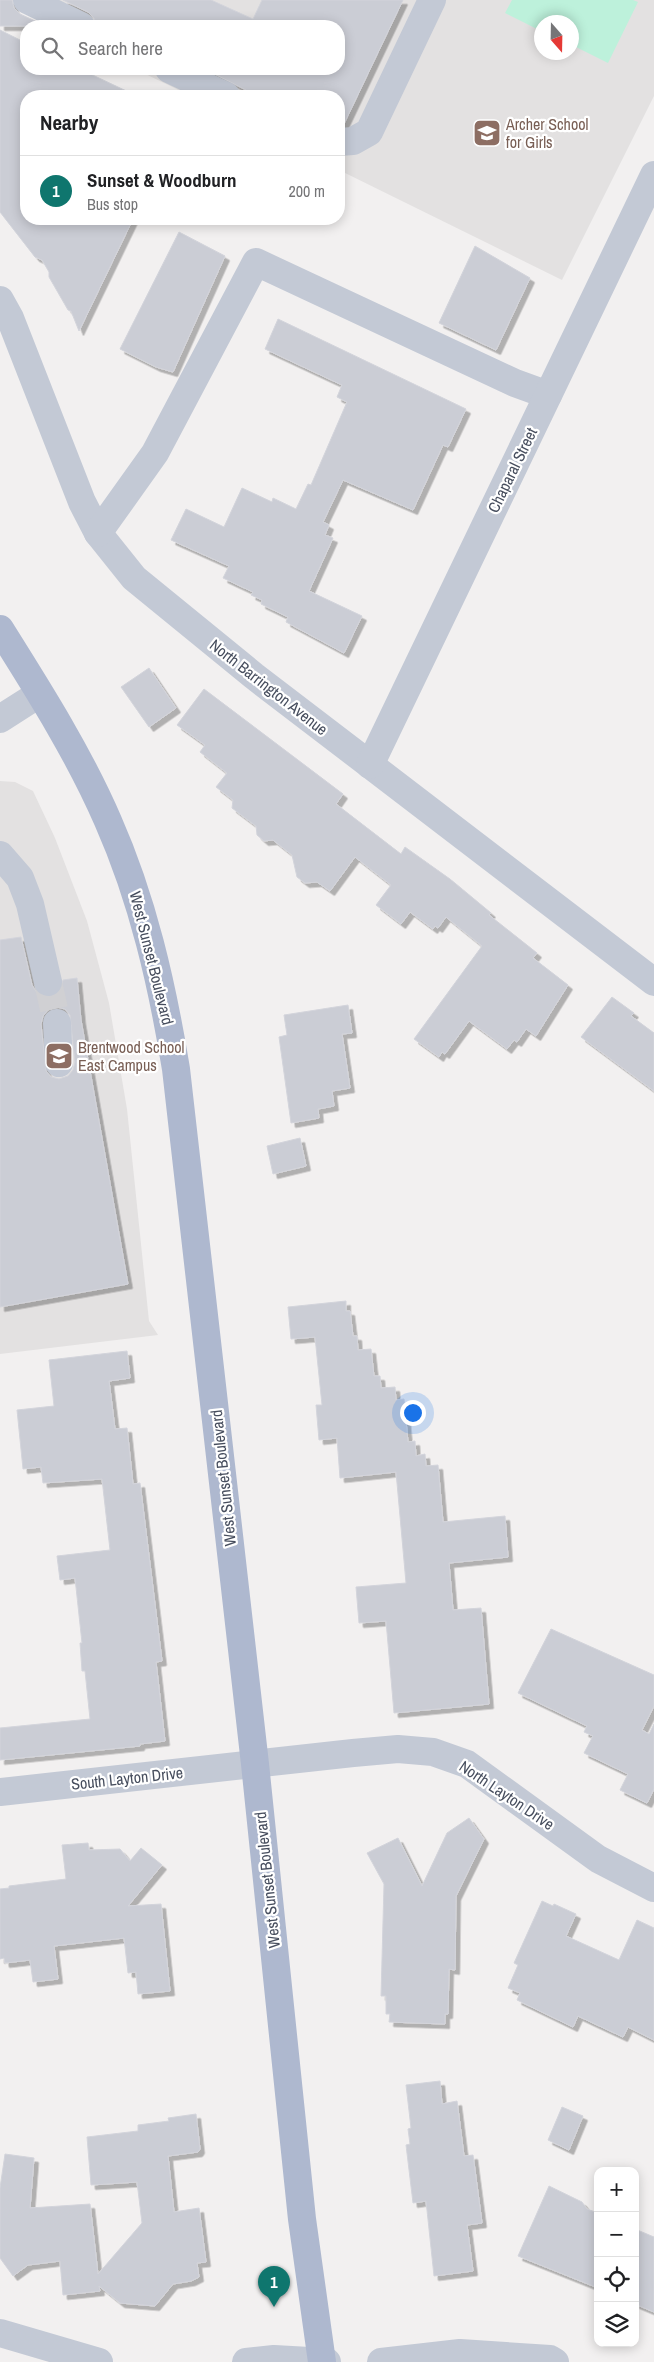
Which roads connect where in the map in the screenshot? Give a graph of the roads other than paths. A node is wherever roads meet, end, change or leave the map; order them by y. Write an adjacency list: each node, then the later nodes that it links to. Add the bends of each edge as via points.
1 (27, 0): 3 (street)
2 (432, 0): 6 (street, via 369,132)
3 (69, 20)
4 (182, 75): 5 (street)
5 (213, 90)
6 (345, 142)
7 (654, 175): 9 (street, Chaparal Street)
8 (0, 300): 10 (street, North Barrington Avenue, via 82,502)
9 (548, 395): 10 (street, via 515,383 256,262 155,453); 14 (street, Chaparal Street)
10 (98, 533): 14 (street, North Barrington Avenue, via 134,578)
11 (0, 629): 12 (main road, West Sunset Boulevard)
12 (39, 694): 13 (street); 20 (main road, West Sunset Boulevard, via 108,821 134,887 167,1012)
13 (0, 719)
14 (370, 765): 17 (street, North Barrington Avenue)
15 (0, 855): 16 (street, via 20,878 30,904)
16 (48, 982)
17 (654, 982)
18 (57, 1023): 19 (street)
19 (59, 1063)
20 (255, 1764): 21 (street, South Layton Drive); 22 (street, North Layton Drive, via 398,1749 433,1752 467,1764 598,1860); 26 (main road, West Sunset Boulevard, via 302,2219)
21 (0, 1792)
22 (654, 1888)
23 (0, 2333): 24 (street)
24 (98, 2362)
25 (246, 2362): 26 (street)
26 (322, 2362): 27 (street)
27 (327, 2362)
28 (381, 2362): 29 (street, via 460,2353 550,2359)
29 (555, 2362)

